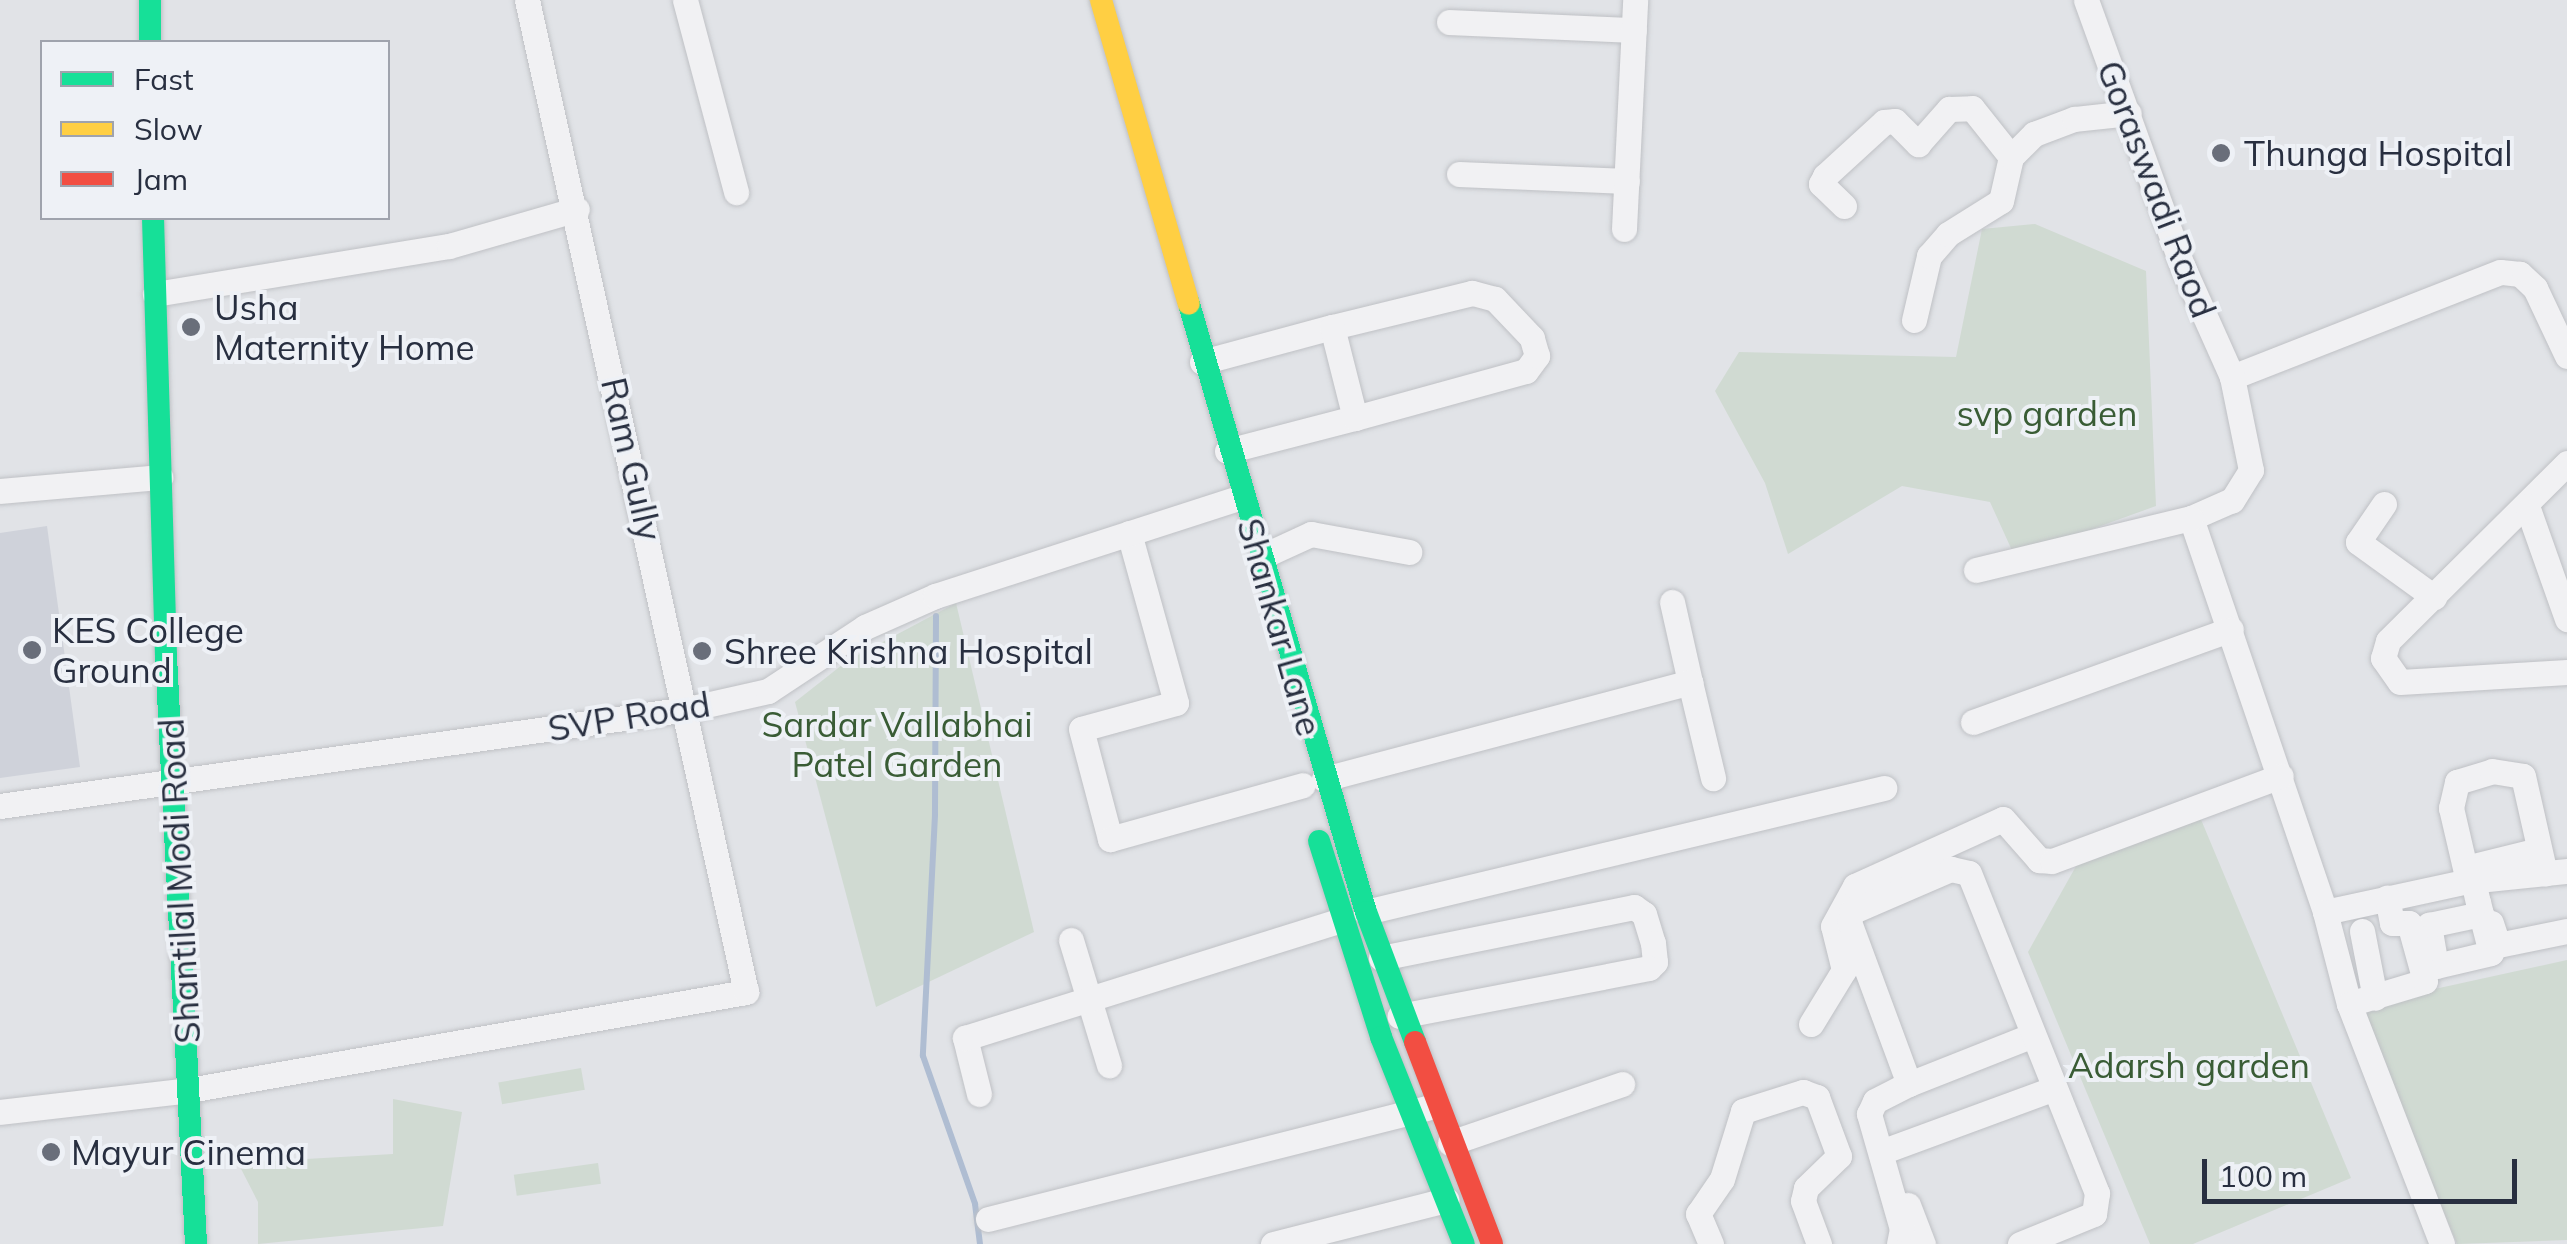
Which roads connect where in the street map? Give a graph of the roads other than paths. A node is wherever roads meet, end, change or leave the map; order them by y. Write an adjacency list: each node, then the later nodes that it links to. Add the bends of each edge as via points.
1 (150, 0): 10 (street)
2 (527, 0): 17 (street, Ram Gully)
3 (685, 0): 15 (street)
4 (1082, 0): 31 (street, Shankar Lane)
5 (1101, 0): 24 (street, Shankar Lane)
6 (1635, 0): 9 (street)
7 (2086, 0): 11 (street, Goraswadi Raod)
8 (1449, 22): 9 (street)
9 (1634, 30): 14 (street)
10 (150, 40)
11 (2129, 113): 12 (street, via 2074,119 2034,134); 25 (street, Goraswadi Raod, via 2182,265)
12 (2011, 157): 16 (street, via 1972,108 1949,109 1918,144 1895,121 1884,122 1825,176 1822,184); 21 (street, via 2001,201 1948,234 1929,256)
13 (1459, 174): 14 (street)
14 (1627, 181): 19 (street)
15 (736, 192)
16 (1844, 206)
17 (576, 208): 20 (street, via 449,246); 45 (street, Ram Gully)
18 (152, 220): 20 (street, Shantilal Modi Road)
19 (1624, 229)
20 (155, 294): 29 (street, Shantilal Modi Road)
21 (1914, 320)
22 (1332, 327): 24 (street); 26 (street); 26 (street, via 1472,294 1495,299 1514,314 1537,356 1526,372)
23 (2567, 356): 25 (street, via 2535,288 2520,274 2500,272)
24 (1202, 362): 27 (street, Shankar Lane)
25 (2232, 377): 34 (street, Goraswadi Raod, via 2251,470 2232,500)
26 (1356, 418): 27 (street)
27 (1227, 451): 31 (street, Shankar Lane)
28 (2567, 463): 33 (street)
29 (160, 477): 30 (street); 49 (street, Shantilal Modi Road)
30 (0, 491)
31 (1233, 500): 35 (street, SVP Road); 37 (street, Shankar Lane); 50 (street, Shankar Lane)
32 (2384, 504): 39 (street, via 2358,542)
33 (2527, 506): 39 (street); 41 (street)
34 (2191, 518): 38 (street, Goraswadi Raod); 42 (street)
35 (1129, 533): 45 (street, SVP Road, via 934,596 865,627 768,692); 50 (street, via 1176,703 1080,729 1110,839)
36 (1409, 552): 37 (street, via 1311,534)
37 (1262, 556): 50 (street, Shankar Lane)
38 (1976, 570)
39 (2434, 597): 43 (street, via 2388,641 2383,658 2400,682)
40 (1672, 602): 44 (street)
41 (2567, 619)
42 (2231, 628): 46 (street); 47 (street)
43 (2567, 672)
44 (1690, 682): 48 (street); 50 (street)
45 (688, 709): 49 (street, SVP Road); 75 (street, Ram Gully, via 746,992)
46 (1973, 722)
47 (2282, 776): 57 (street); 69 (street, via 2052,860 2039,860 2003,819 1855,886 1832,926 1844,970)
48 (1713, 778)
49 (176, 780): 52 (street, SVP Road); 75 (street, Shantilal Modi Road)
50 (1314, 782): 59 (street, Shankar Lane)
51 (1884, 788): 59 (street)
52 (0, 806)
53 (2550, 865): 54 (street); 54 (street, via 2523,776 2492,771 2464,777 2451,808)
54 (2471, 878): 55 (street); 58 (street); 62 (street, via 2498,944)
55 (2425, 890): 56 (street); 60 (street)
56 (2388, 897): 57 (street); 61 (street)
57 (2325, 912): 67 (street)
58 (2481, 914): 60 (street); 60 (street, via 2491,953 2473,961 2436,966 2427,929)
59 (1354, 916): 64 (street, Shankar Lane); 66 (street); 79 (street, Shankar Lane)
60 (2434, 924)
61 (2379, 927): 65 (street); 65 (street, via 2409,923 2425,981)
62 (2567, 931)
63 (1071, 940): 66 (street)
64 (1381, 958): 68 (street, Shankar Lane); 68 (street, via 1634,907 1644,914 1656,962 1649,968)
65 (2375, 998): 67 (street)
66 (1090, 1000): 71 (street); 76 (street, via 964,1038)
67 (2349, 1004): 93 (street)
68 (1400, 1016): 77 (street, Shankar Lane)
69 (1811, 1024)
70 (2034, 1035): 73 (street); 73 (street, via 1968,873 1952,869 1852,912 1850,922); 74 (street)
71 (1109, 1065)
72 (1622, 1084): 80 (street)
73 (1909, 1084): 81 (street, via 1875,1101 1869,1114)
74 (2055, 1088): 81 (street); 92 (street, via 2097,1193 2094,1214)
75 (189, 1090): 78 (street); 84 (street, Shantilal Modi Road)
76 (979, 1094)
77 (1435, 1105): 79 (street); 80 (street, Shankar Lane)
78 (0, 1112)
79 (1410, 1113): 82 (street, Shankar Lane); 83 (street)
80 (1450, 1143): 87 (street, Shankar Lane)
81 (1881, 1152): 90 (street, via 1902,1229); 91 (street, via 1892,1164)
82 (1446, 1200): 85 (street); 86 (street, Shankar Lane)
83 (988, 1219)
84 (196, 1244)
85 (1273, 1244)
86 (1464, 1244)
87 (1492, 1244)
88 (1711, 1244): 89 (street, via 1698,1214 1722,1180 1743,1111 1803,1092 1817,1097 1840,1156 1806,1188 1802,1201)
89 (1819, 1244)
90 (1899, 1244)
91 (1923, 1244)
92 (2020, 1244)
93 (2442, 1244)

